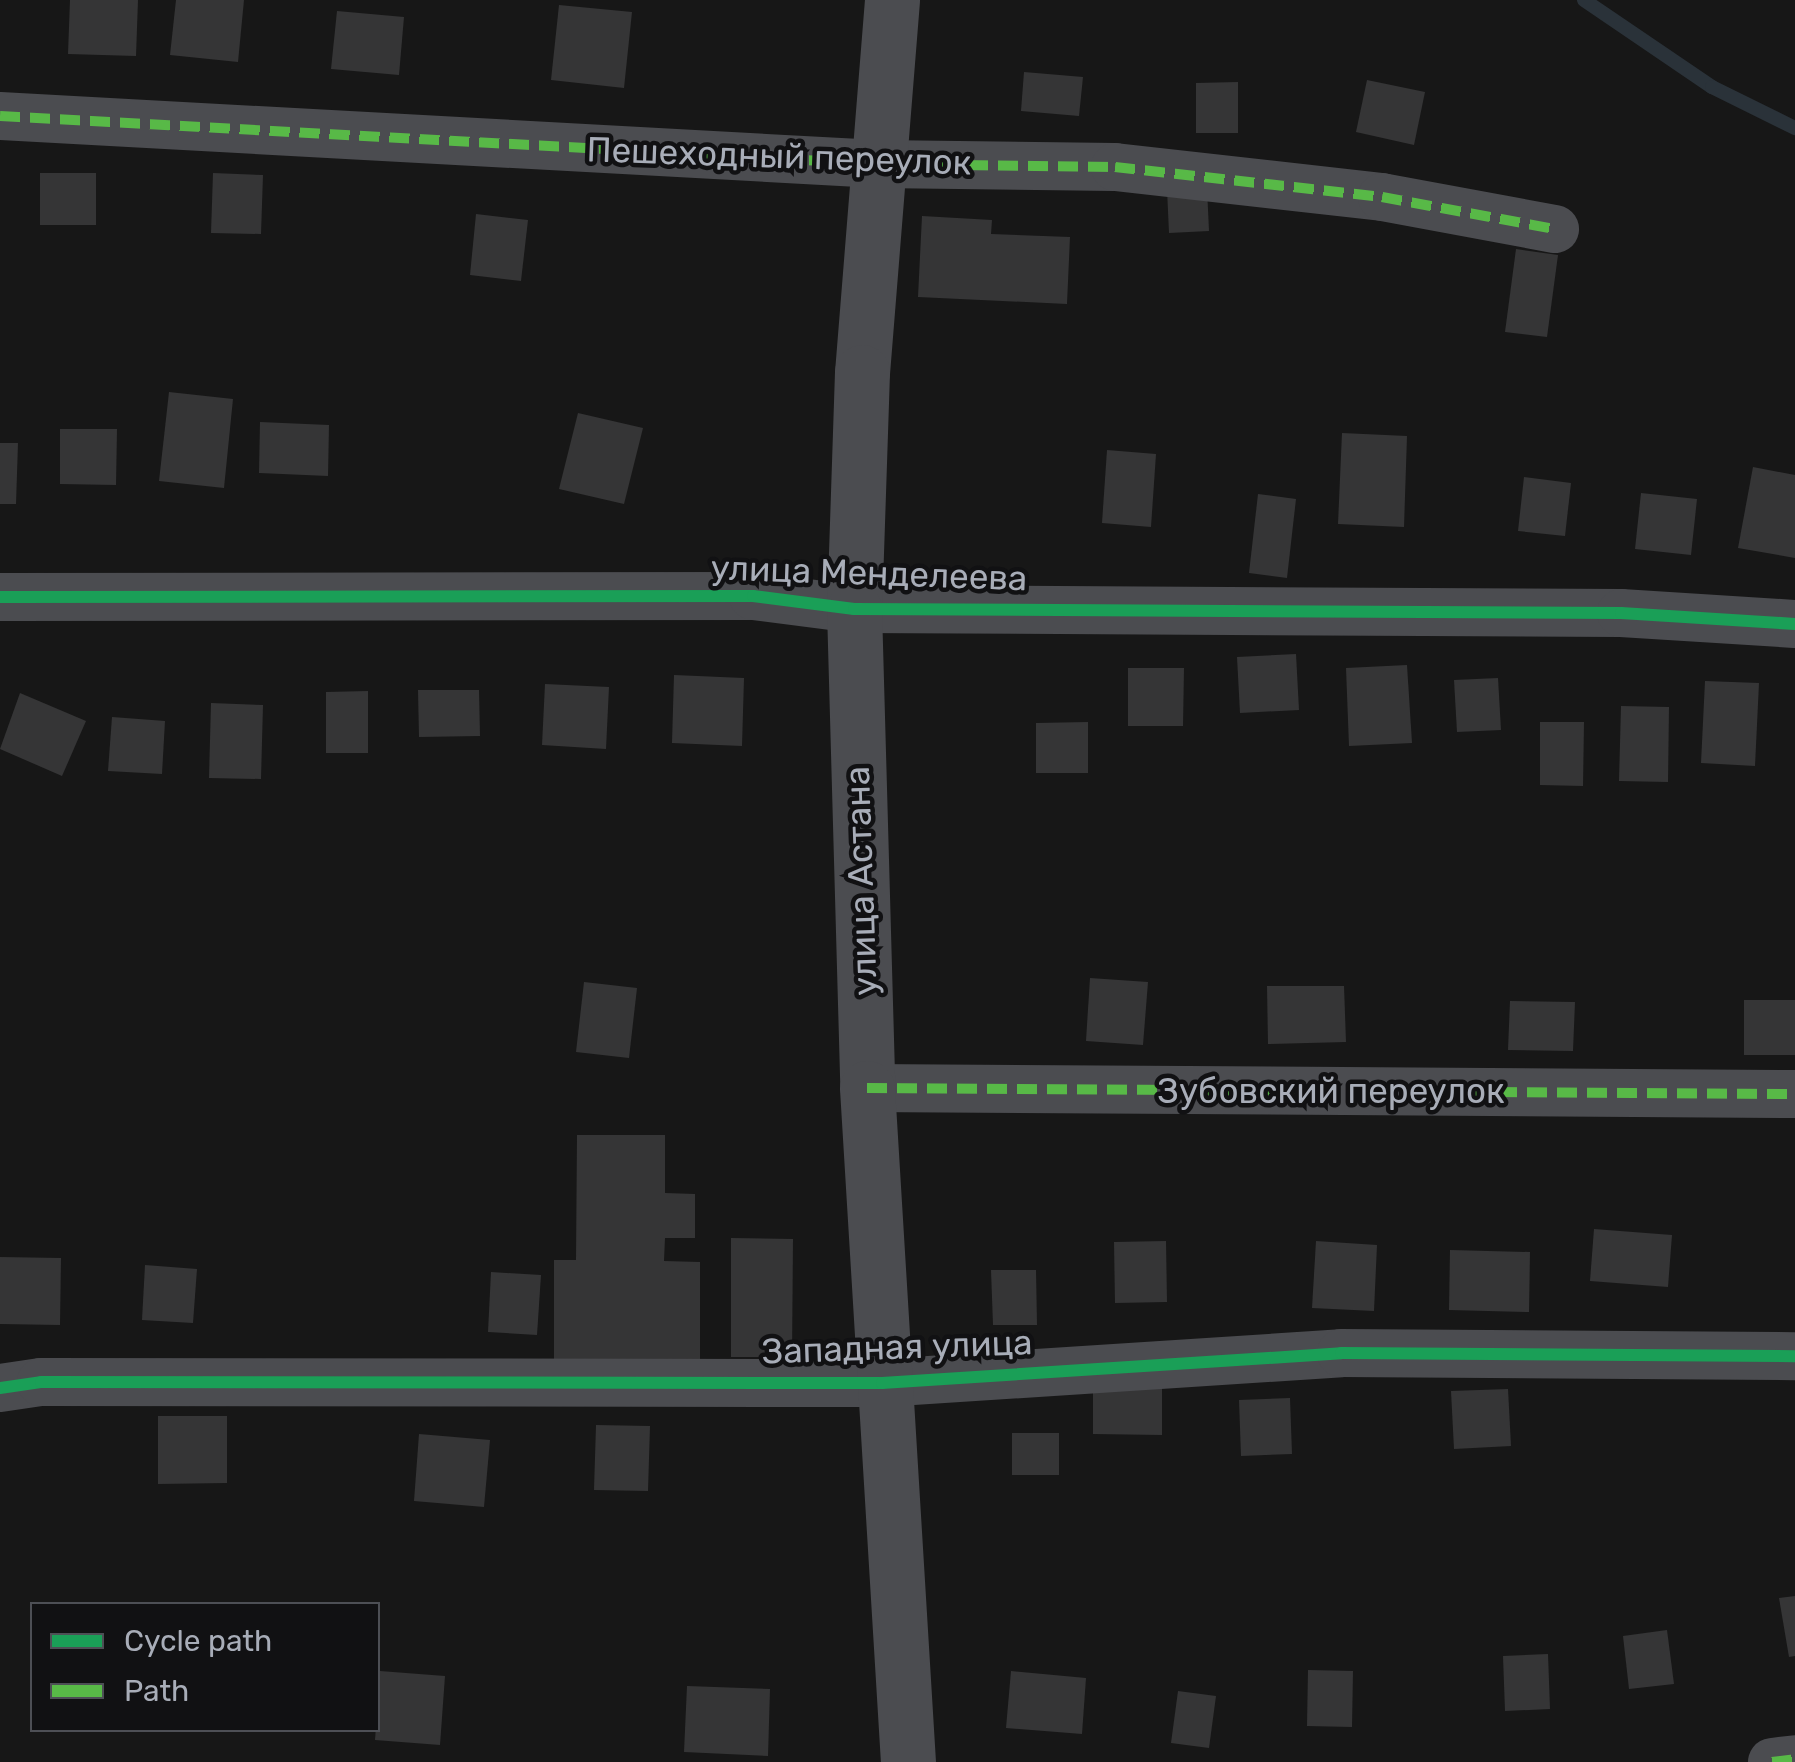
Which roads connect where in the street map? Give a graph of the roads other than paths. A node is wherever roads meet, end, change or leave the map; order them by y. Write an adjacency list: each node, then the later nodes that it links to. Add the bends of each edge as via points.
1 (892, 0): 3 (street, улица Астана)
2 (0, 116): 3 (street, Пешеходный переулок)
3 (878, 164): 4 (street, Пешеходный переулок, via 1115,167 1382,197); 6 (street, улица Астана)
4 (1555, 229)
5 (0, 597): 6 (street, улица Менделеева, via 753,596)
6 (854, 609): 7 (street, улица Менделеева, via 1620,613); 8 (street, улица Астана)
7 (1795, 624)
8 (867, 1088): 9 (street, Зубовский переулок); 11 (street, улица Астана)
9 (1795, 1094)
10 (1795, 1356): 11 (street, Западная улица, via 1341,1352)
11 (882, 1383): 12 (street, Западная улица, via 41,1382); 14 (street, улица Астана)
12 (0, 1388)
13 (1795, 1759): 15 (street)
14 (908, 1762)
15 (1772, 1762)

